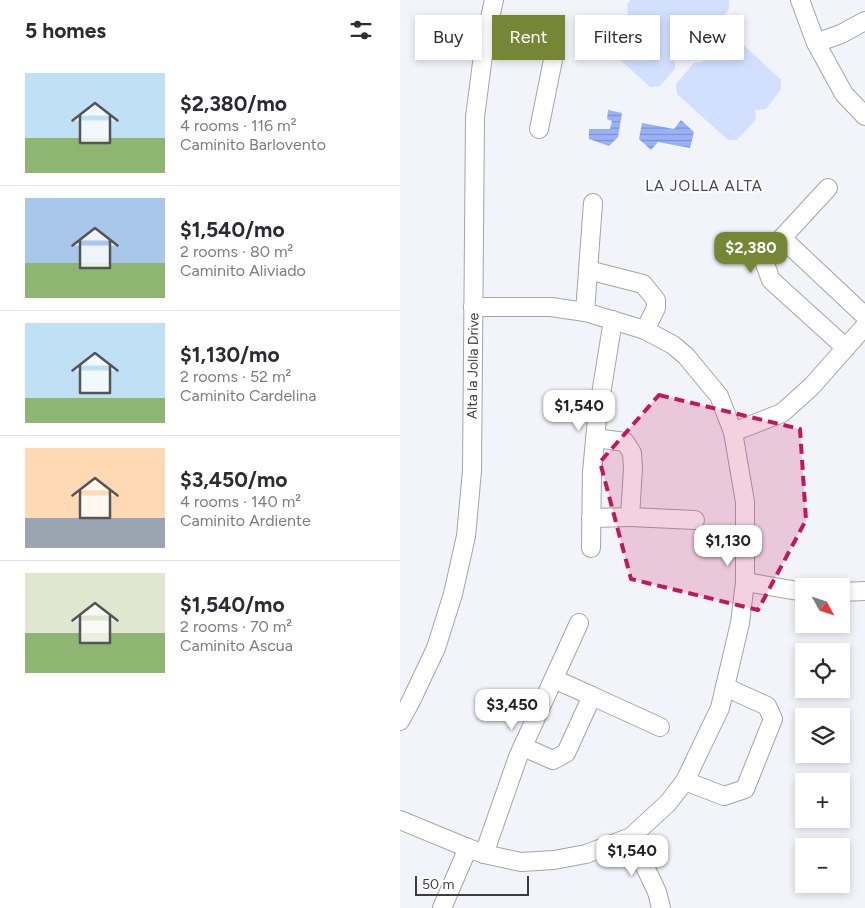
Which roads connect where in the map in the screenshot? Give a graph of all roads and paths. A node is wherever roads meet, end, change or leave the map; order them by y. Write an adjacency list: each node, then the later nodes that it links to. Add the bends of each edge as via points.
1 (494, 0): 12 (street, Alta la Jolla Drive, via 475,117)
2 (800, 0): 4 (street)
3 (865, 21): 4 (street)
4 (816, 43): 6 (street, via 844,94)
5 (553, 60): 7 (street)
6 (865, 116)
7 (539, 129)
8 (828, 188): 10 (street)
9 (593, 203): 11 (street)
10 (782, 238): 14 (street); 18 (street, via 769,252 765,264 771,280)
11 (588, 270): 13 (street); 17 (street, via 643,284 656,300 656,308)
12 (473, 307): 13 (street, via 551,307); 33 (street, Alta la Jolla Drive, via 472,471 466,536 436,648)
13 (585, 312): 15 (street)
14 (865, 316)
15 (614, 320): 17 (street); 20 (street)
16 (865, 326): 18 (street)
17 (645, 330): 19 (street, via 686,356 719,396)
18 (846, 348): 19 (street, via 782,413)
19 (733, 432): 25 (street, via 745,502)
20 (595, 438): 21 (street, via 625,442 632,453); 22 (street)
21 (630, 517): 22 (street); 23 (street)
22 (591, 518): 24 (street)
23 (695, 520)
24 (590, 548)
25 (745, 582): 26 (street); 31 (street, via 740,623)
26 (795, 590)
27 (865, 591): 28 (street)
28 (850, 592)
29 (579, 623): 30 (street)
30 (554, 679): 32 (street); 35 (street)
31 (725, 686): 36 (street, via 720,708); 36 (street, via 767,706 773,719 745,789 724,796)
32 (592, 696): 34 (street); 35 (street, via 566,753 554,760)
33 (400, 721)
34 (660, 727)
35 (523, 746): 39 (street)
36 (685, 781): 38 (street, via 668,803)
37 (400, 820): 39 (street)
38 (631, 837): 39 (street, via 586,854 554,860 521,862); 41 (street, via 657,892)
39 (476, 851): 40 (street)
40 (442, 908)
41 (661, 908)

